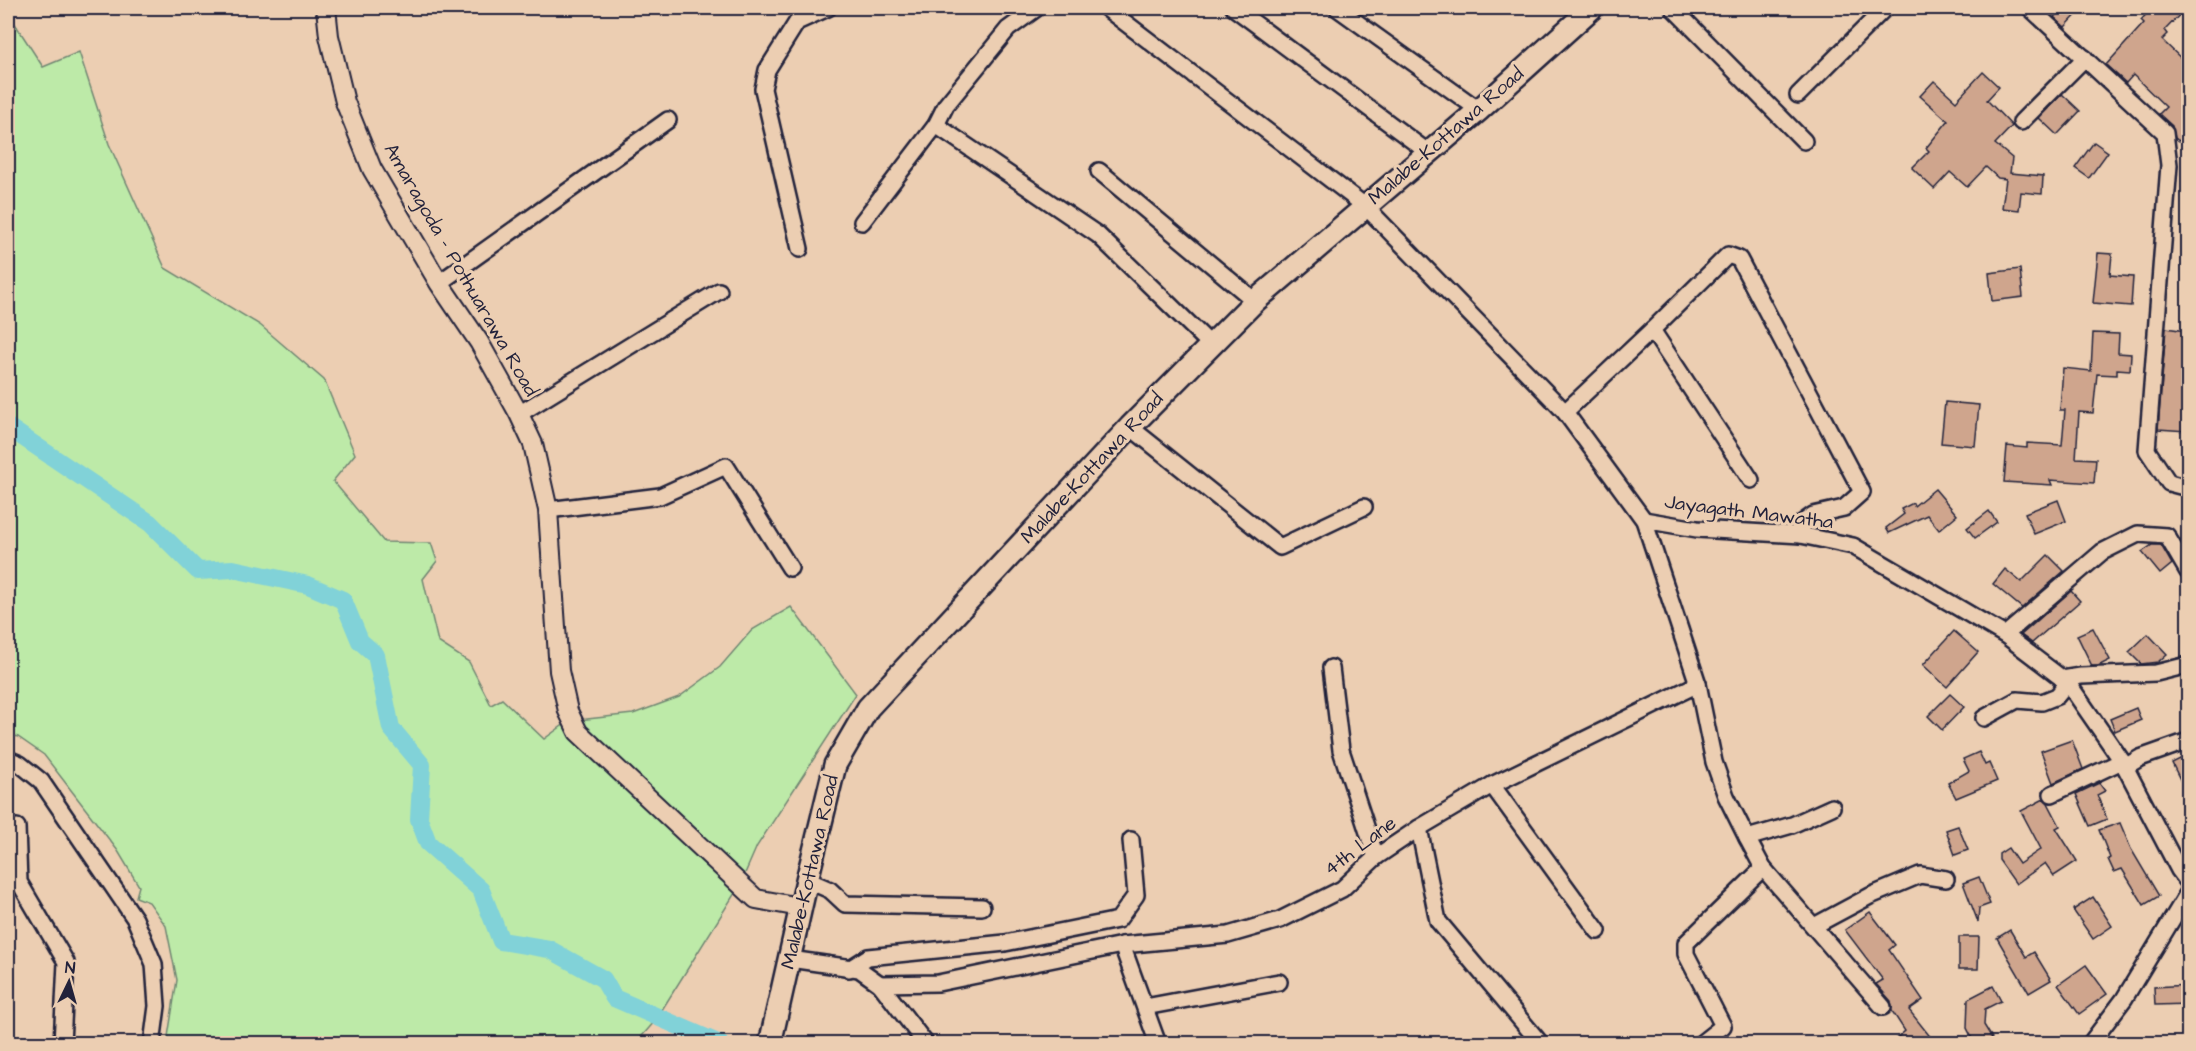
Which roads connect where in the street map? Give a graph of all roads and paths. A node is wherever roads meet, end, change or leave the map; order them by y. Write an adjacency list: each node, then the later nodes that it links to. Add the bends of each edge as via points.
1 (326, 8): 23 (street, Amaragoda - Pothuarawa Road, via 345,102 368,160)
2 (828, 8): 22 (street, via 797,22 767,70 763,89)
3 (1037, 8): 16 (street, via 1008,29 946,105)
4 (1106, 8): 20 (street, Jayagath Mawatha)
5 (1234, 8): 18 (street)
6 (1337, 8): 13 (street)
7 (1592, 8): 13 (main road, Malabe-Kottawa Road)
8 (1673, 8): 17 (street)
9 (1885, 8): 12 (street)
10 (2030, 8): 11 (street)
11 (2085, 58): 15 (street); 32 (street, via 2165,133 2169,165 2147,450 2169,483)
12 (1798, 95)
13 (1479, 110): 18 (main road, Malabe-Kottawa Road)
14 (668, 120): 23 (street)
15 (2021, 122)
16 (936, 125): 21 (street); 27 (street, via 1098,235)
17 (1804, 141)
18 (1429, 153): 20 (main road, Malabe-Kottawa Road)
19 (1099, 171): 25 (street)
20 (1365, 206): 25 (main road, Malabe-Kottawa Road); 28 (street, Jayagath Mawatha)
21 (862, 222)
22 (800, 249)
23 (438, 283): 29 (street, Amaragoda - Pothuarawa Road, via 479,342)
24 (719, 291): 29 (street)
25 (1255, 302): 27 (main road, Malabe-Kottawa Road)
26 (1652, 330): 28 (street); 31 (street); 36 (street, via 1728,255 1739,259 1862,492 1844,508 1813,515 1802,523)
27 (1211, 345): 30 (main road, Malabe-Kottawa Road)
28 (1565, 412): 35 (street, Jayagath Mawatha)
29 (519, 414): 34 (street, Amaragoda - Pothuarawa Road, via 532,444)
30 (1130, 427): 33 (street, via 1280,547); 59 (main road, Malabe-Kottawa Road, via 868,708 835,765)
31 (1751, 480)
32 (2188, 489)
33 (1364, 507)
34 (548, 510): 37 (street, via 660,496 726,466); 61 (street, Amaragoda - Pothuarawa Road, via 559,671 568,711 578,732 756,899)
35 (1644, 520): 36 (street, Jayagath Mawatha, via 1696,529); 43 (street)
36 (1801, 535): 39 (street, Jayagath Mawatha, via 1853,546)
37 (790, 568)
38 (2188, 572): 39 (street, via 2167,537 2138,534 2102,552)
39 (2005, 634): 42 (street, Jayagath Mawatha)
40 (2188, 665): 42 (street, via 2156,673 2081,676)
41 (1331, 668): 55 (street, via 1341,750)
42 (2065, 681): 44 (street, via 2057,696 2042,702 2017,700); 47 (street, Jayagath Mawatha)
43 (1698, 684): 48 (street, 4th Lane); 53 (street, via 1714,762)
44 (1984, 718)
45 (2188, 741): 47 (street)
46 (8, 759): 73 (street, via 41,781 135,919 154,964 157,1006)
47 (2123, 764): 49 (street); 57 (street, Jayagath Mawatha)
48 (1492, 785): 52 (street, 4th Lane); 64 (street)
49 (2052, 794)
50 (1832, 807): 53 (street, via 1792,825)
51 (17, 827): 72 (street, via 20,882 66,962)
52 (1419, 828): 55 (street, 4th Lane); 77 (street, via 1438,921)
53 (1746, 838): 56 (street)
54 (1131, 840): 67 (street, via 1136,895 1118,920 1005,943 868,957)
55 (1376, 857): 65 (street, 4th Lane, via 1342,889 1280,920 1228,935)
56 (1763, 868): 63 (street); 78 (street, via 1686,943 1686,954 1723,1026)
57 (2185, 872)
58 (1947, 879): 63 (street, via 1920,875)
59 (807, 880): 61 (main road, Malabe-Kottawa Road); 62 (street, via 830,890 845,904)
60 (2188, 893): 79 (street, via 2124,999)
61 (800, 907): 66 (main road, Malabe-Kottawa Road)
62 (982, 907)
63 (1814, 926): 71 (street)
64 (1598, 931)
65 (1122, 945): 69 (street, 4th Lane, via 938,983); 70 (street)
66 (790, 959): 67 (street); 74 (main road, Malabe-Kottawa Road)
67 (849, 969): 69 (street, via 859,969)
68 (1280, 982): 70 (street)
69 (880, 984): 75 (street)
70 (1145, 1007): 76 (street)
71 (1883, 1007)
72 (62, 1044)
73 (152, 1044)
74 (770, 1044)
75 (926, 1044)
76 (1158, 1044)
77 (1540, 1044)
78 (1700, 1044)
79 (2090, 1044)

